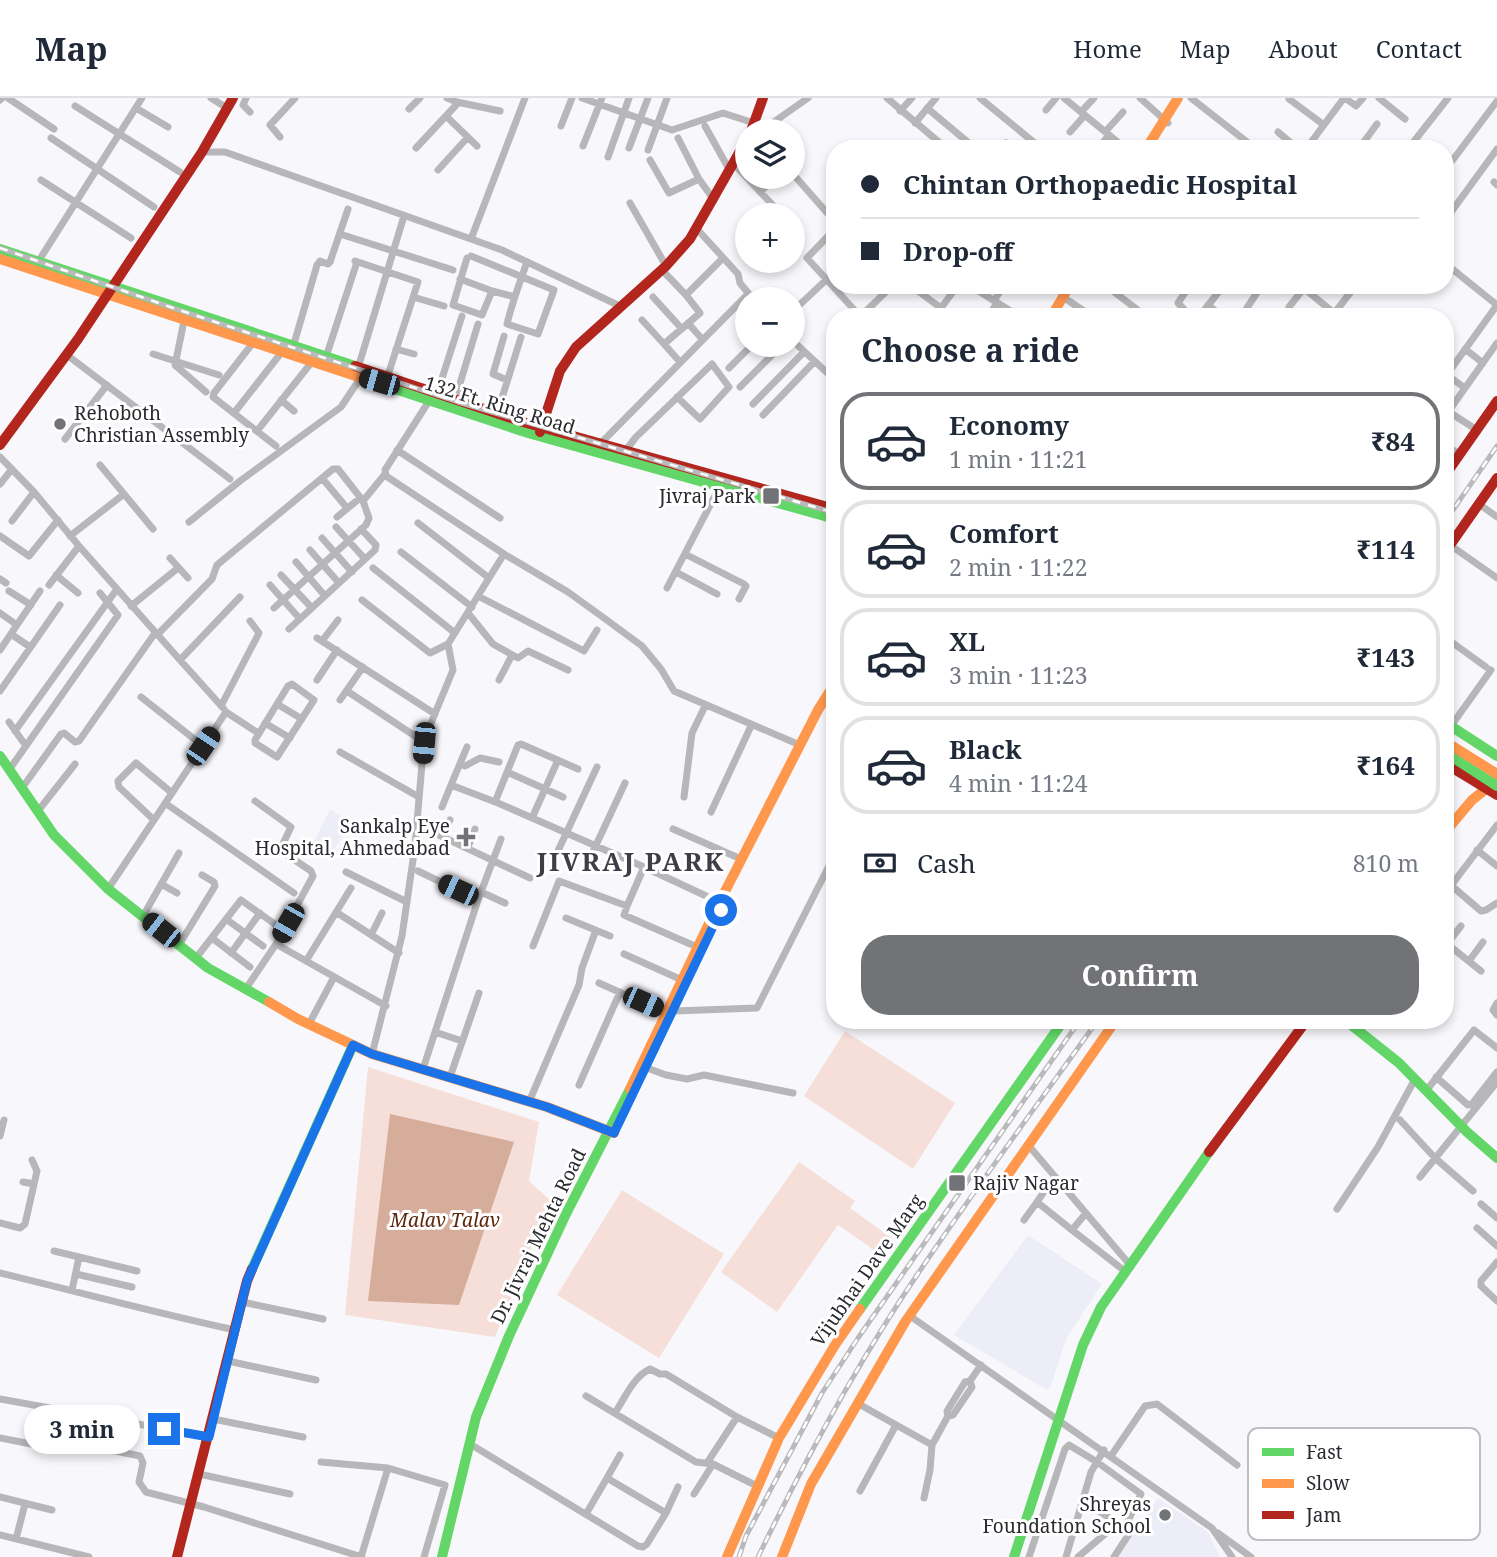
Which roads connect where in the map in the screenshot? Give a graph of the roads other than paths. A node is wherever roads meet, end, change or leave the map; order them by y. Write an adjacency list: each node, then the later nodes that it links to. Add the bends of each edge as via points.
1 (8, 98): 62 (street)
2 (211, 98): 35 (street)
3 (246, 98): 44 (street, via 243,105)
4 (282, 98): 37 (street)
5 (295, 98): 37 (street)
6 (420, 98): 40 (street)
7 (447, 98): 36 (street)
8 (525, 98): 115 (street)
9 (572, 98): 59 (street)
10 (582, 98): 32 (street)
11 (629, 98): 46 (street)
12 (648, 98): 49 (street)
13 (667, 98): 57 (street)
14 (763, 98): 51 (street)
15 (808, 98): 52 (street)
16 (887, 98): 43 (street)
17 (912, 98): 43 (street)
18 (936, 98): 39 (street)
19 (980, 98): 73 (street)
20 (1056, 98): 41 (street)
21 (1064, 98): 47 (street)
22 (1094, 98): 47 (street)
23 (1140, 98): 54 (street)
24 (1178, 98): 54 (street)
25 (1184, 98): 54 (street)
26 (1191, 98): 77 (street)
27 (1345, 98): 28 (street, via 1356,106); 58 (street)
28 (1363, 98)
29 (1380, 98): 53 (street)
30 (1448, 98): 81 (street)
31 (1289, 99): 58 (street)
32 (601, 101): 46 (street); 83 (street)
33 (1497, 101): 90 (street)
34 (137, 102): 61 (street); 65 (street)
35 (230, 103): 88 (street)
36 (458, 103): 42 (street); 48 (street)
37 (289, 105): 67 (street, via 270,125)
38 (75, 106): 65 (street)
39 (927, 108): 55 (street); 72 (street)
40 (410, 109)
41 (1046, 110)
42 (500, 111)
43 (900, 111): 55 (street)
44 (250, 112)
45 (1123, 112): 66 (street)
46 (624, 113): 49 (street); 89 (street)
47 (1083, 114): 63 (street); 66 (street)
48 (446, 116): 68 (street); 84 (street)
49 (640, 119): 57 (street); 85 (street)
50 (735, 119): 57 (street, via 723,113 672,130)
51 (756, 119)
52 (771, 119)
53 (1405, 119)
54 (1166, 121): 76 (street)
55 (915, 123): 71 (street)
56 (1377, 124): 80 (street)
57 (657, 125): 87 (street)
58 (1324, 125): 79 (street)
59 (561, 126)
60 (705, 126): 93 (street)
61 (168, 127)
62 (54, 129)
63 (1070, 132)
64 (1278, 132): 78 (street)
65 (119, 134): 94 (street); 96 (street)
66 (1107, 134): 74 (street); 75 (street)
67 (280, 137)
68 (468, 137): 82 (street); 95 (street)
69 (51, 138): 94 (street)
70 (678, 138): 97 (street)
71 (936, 140)
72 (965, 140)
73 (1030, 140)
74 (1103, 140)
75 (1115, 140)
76 (1158, 140)
77 (1245, 140)
78 (1287, 140)
79 (1313, 140)
80 (1365, 140)
81 (1415, 140)
82 (477, 146)
83 (583, 146)
84 (416, 148)
85 (629, 148)
86 (1497, 149): 107 (street)
87 (648, 150)
88 (202, 152): 110 (street, via 225,152); 130 (street)
89 (608, 158)
90 (1454, 158)
91 (650, 160): 97 (street, via 669,193)
92 (735, 162): 93 (street)
93 (732, 168): 101 (street); 102 (street)
94 (97, 169): 103 (street); 106 (street)
95 (438, 170)
96 (180, 172)
97 (699, 178): 102 (street)
98 (41, 180): 103 (street)
99 (805, 188): 109 (street)
100 (763, 189): 101 (street)
101 (760, 192): 105 (street)
102 (714, 200): 111 (street)
103 (76, 202): 113 (street); 120 (street)
104 (630, 203): 122 (street)
105 (771, 203)
106 (154, 207)
107 (1454, 208)
108 (348, 209): 112 (street)
109 (826, 212)
110 (404, 216): 115 (street); 117 (street)
111 (697, 229): 118 (street); 122 (street)
112 (340, 234): 117 (street); 179 (street, via 330,262 317,265)
113 (131, 238)
114 (826, 238): 128 (street, via 807,258)
115 (471, 239): 121 (street)
116 (0, 249): 120 (street, 132 Ft. Ring Road)
117 (393, 251): 123 (street); 125 (street)
118 (723, 258): 129 (street); 143 (street)
119 (0, 259): 130 (street, 132 Ft. Ring Road)
120 (38, 262): 130 (street, 132 Ft. Ring Road)
121 (527, 262): 126 (street); 153 (street)
122 (664, 268): 143 (street); 153 (street)
123 (453, 270)
124 (1454, 270): 151 (street)
125 (387, 272): 144 (street, via 418,282); 190 (street, via 356,262); 199 (street)
126 (522, 275): 127 (street, via 469,257); 147 (street); 147 (street, via 554,291 538,334 507,324)
127 (460, 279): 131 (street); 131 (street, via 452,304 482,315)
128 (826, 280): 148 (street)
129 (743, 287)
130 (111, 290): 170 (street, 132 Ft. Ring Road); 179 (street, 132 Ft. Ring Road); 186 (street)
131 (492, 291): 147 (street)
132 (840, 294): 155 (street)
133 (883, 294): 156 (street)
134 (922, 294): 157 (street)
135 (983, 294): 149 (street)
136 (999, 294): 149 (street)
137 (1065, 294): 146 (street)
138 (1117, 294): 162 (street)
139 (1217, 294): 150 (street)
140 (1301, 294): 154 (street)
141 (1310, 294): 165 (street)
142 (1349, 294): 166 (street)
143 (686, 295): 172 (street, via 699,311)
144 (414, 297): 152 (street); 180 (street)
145 (653, 297): 172 (street)
146 (1063, 297): 160 (street); 161 (street)
147 (515, 298)
148 (805, 300)
149 (995, 302): 158 (street); 159 (street)
150 (1208, 305): 163 (street); 164 (street)
151 (1497, 305): 181 (street)
152 (444, 306)
153 (622, 307): 222 (street, via 566,360)
154 (1289, 307)
155 (853, 308)
156 (868, 308)
157 (941, 308)
158 (992, 308)
159 (1005, 308)
160 (1055, 308)
161 (1080, 308)
162 (1135, 308)
163 (1206, 308)
164 (1212, 308)
165 (1325, 308)
166 (1338, 308)
167 (735, 311): 175 (street)
168 (462, 316): 209 (street)
169 (642, 320): 178 (street)
170 (184, 321): 177 (street, 132 Ft. Ring Road); 191 (street)
171 (478, 324): 211 (street)
172 (685, 326): 175 (street); 178 (street)
173 (504, 336): 202 (street, via 493,374)
174 (521, 337): 202 (street)
175 (702, 339): 192 (street)
176 (1497, 343): 195 (street)
177 (252, 344): 182 (street, 132 Ft. Ring Road); 216 (street, via 213,395)
178 (664, 344): 192 (street)
179 (293, 347): 190 (street, 132 Ft. Ring Road)
180 (396, 349): 185 (street); 201 (street)
181 (1465, 349): 195 (street); 196 (street)
182 (281, 353): 194 (street, 132 Ft. Ring Road); 216 (street)
183 (805, 353): 193 (street)
184 (153, 354): 191 (street)
185 (414, 354)
186 (67, 355): 204 (street); 225 (street)
187 (740, 357): 197 (street)
188 (770, 357): 205 (street)
189 (799, 357): 214 (street)
190 (326, 358): 199 (street, 132 Ft. Ring Road)
191 (174, 361): 200 (street); 207 (street)
192 (681, 362): 224 (street)
193 (814, 362): 198 (street); 218 (street)
194 (311, 363): 199 (street, 132 Ft. Ring Road); 210 (street)
195 (1483, 363): 206 (street)
196 (1454, 364)
197 (729, 368)
198 (826, 372)
199 (360, 373): 201 (street, 132 Ft. Ring Road); 209 (street, 132 Ft. Ring Road); 253 (street, via 341,407)
200 (219, 375)
201 (387, 377): 209 (street, 132 Ft. Ring Road)
202 (508, 380): 217 (street)
203 (1454, 380): 206 (street)
204 (107, 385): 223 (street); 238 (street)
205 (740, 387)
206 (1465, 388): 213 (street)
207 (206, 392)
208 (677, 397): 208 (street, via 712,364 729,387 700,419); 228 (street)
209 (433, 398): 211 (street, 132 Ft. Ring Road); 222 (street, 132 Ft. Ring Road); 227 (street)
210 (281, 400): 215 (street); 221 (street)
211 (455, 400): 217 (street, 132 Ft. Ring Road)
212 (1497, 401): 220 (street)
213 (1454, 402)
214 (754, 404)
215 (294, 411)
216 (234, 414): 221 (street)
217 (497, 414): 222 (street, 132 Ft. Ring Road)
218 (763, 415)
219 (1454, 415): 220 (street)
220 (1477, 430): 230 (street)
221 (257, 431): 226 (street)
222 (540, 432): 224 (street, 132 Ft. Ring Road); 240 (street, 132 Ft. Ring Road)
223 (65, 439)
224 (601, 443): 228 (street, 132 Ft. Ring Road)
225 (0, 445)
226 (276, 446)
227 (397, 450): 235 (street); 250 (street)
228 (626, 450): 245 (street, 132 Ft. Ring Road)
229 (1454, 451): 230 (street)
230 (1460, 454): 232 (street)
231 (0, 457): 234 (street)
232 (1454, 463)
233 (100, 465): 242 (street)
234 (12, 469): 239 (street); 241 (street)
235 (385, 474): 243 (street); 268 (street)
236 (322, 478): 243 (street, via 338,469); 246 (street); 317 (street, via 217,565 212,579)
237 (1497, 478): 244 (street)
238 (230, 479)
239 (0, 484)
240 (719, 488): 248 (street, 132 Ft. Ring Road); 269 (street)
241 (34, 492): 251 (street); 252 (street)
242 (124, 494): 256 (street); 259 (street)
243 (361, 500): 246 (street); 257 (street, via 369,518)
244 (1479, 504): 249 (street); 261 (street)
245 (826, 506)
246 (347, 508): 247 (street)
247 (337, 517)
248 (826, 517)
249 (1497, 517)
250 (500, 518)
251 (58, 520): 258 (street, via 29,556); 259 (street)
252 (12, 522)
253 (189, 522)
254 (418, 523): 282 (street)
255 (336, 527): 262 (street)
256 (153, 529)
257 (361, 529): 262 (street); 271 (street, via 376,547)
258 (0, 536)
259 (70, 536): 263 (street)
260 (321, 538): 267 (street)
261 (1454, 539)
262 (349, 541): 267 (street); 271 (street)
263 (79, 546): 278 (street); 289 (street)
264 (310, 550): 273 (street)
265 (401, 552): 307 (street)
266 (1454, 552): 283 (street)
267 (335, 553): 273 (street); 276 (street)
268 (504, 554): 282 (street); 337 (street, via 568,592 642,646 674,691)
269 (685, 554): 277 (street); 298 (street, via 745,584)
270 (170, 558): 274 (street)
271 (365, 559): 276 (street)
272 (296, 562): 280 (street)
273 (322, 565): 280 (street); 284 (street)
274 (178, 568): 281 (street); 304 (street)
275 (373, 568): 315 (street)
276 (352, 572): 284 (street)
277 (676, 572): 288 (street); 294 (street)
278 (56, 575): 286 (street); 292 (street)
279 (281, 575): 290 (street)
280 (309, 577): 290 (street); 295 (street)
281 (188, 578)
282 (489, 578): 296 (street)
283 (1497, 578)
284 (339, 583): 295 (street)
285 (5, 584): 302 (street)
286 (49, 585)
287 (270, 585): 299 (street)
288 (667, 588)
289 (117, 589): 301 (street); 304 (street)
290 (295, 590): 299 (street); 306 (street)
291 (40, 591): 302 (street)
292 (78, 593)
293 (100, 593): 301 (street)
294 (717, 594)
295 (326, 596): 306 (street)
296 (478, 596): 307 (street); 314 (street, via 584,651)
297 (240, 597): 324 (street)
298 (739, 598)
299 (283, 600): 305 (street); 309 (street)
300 (362, 600): 320 (street, via 430,653)
301 (107, 601): 326 (street); 328 (street, via 118,615)
302 (31, 605): 312 (street)
303 (60, 605): 321 (street)
304 (131, 606): 317 (street)
305 (274, 608)
306 (312, 608): 309 (street)
307 (470, 610): 315 (street); 323 (street, via 493,644)
308 (0, 613): 312 (street)
309 (300, 619): 313 (street)
310 (338, 620): 322 (street, via 320,639)
311 (250, 621): 338 (street, via 259,633)
312 (17, 625): 316 (street)
313 (289, 629)
314 (597, 629)
315 (455, 633): 320 (street)
316 (11, 634): 319 (street); 321 (street)
317 (156, 634): 324 (street); 373 (street, via 79,741 61,734)
318 (1454, 644): 341 (street, via 1489,669)
319 (1, 645)
320 (449, 645): 340 (street, via 453,670)
321 (30, 648): 331 (street)
322 (337, 650): 325 (street); 329 (street)
323 (512, 655): 327 (street, via 520,658 528,651); 330 (street)
324 (180, 660): 338 (street)
325 (363, 667): 332 (street); 340 (street)
326 (59, 670): 328 (street); 347 (street)
327 (568, 670)
328 (72, 680): 352 (street)
329 (317, 680)
330 (499, 680)
331 (0, 691)
332 (346, 691): 335 (street); 350 (street)
333 (141, 697): 353 (street)
334 (826, 699): 351 (street, Dr. Jivraj Mehta Road)
335 (340, 700)
336 (277, 704): 342 (street); 342 (street, via 292,684 314,700); 344 (street)
337 (705, 706): 345 (street); 379 (street, via 692,733)
338 (223, 709): 348 (street); 353 (street)
339 (826, 709): 462 (street)
340 (435, 714): 350 (street)
341 (1454, 716)
342 (302, 719): 349 (street)
343 (9, 722): 347 (street)
344 (265, 723): 348 (street); 349 (street)
345 (751, 726): 351 (street); 385 (street)
346 (1454, 728): 357 (street)
347 (15, 731): 352 (street)
348 (258, 733): 349 (street, via 255,743 277,757)
349 (290, 738)
350 (424, 742): 377 (street)
351 (800, 745): 404 (street, Dr. Jivraj Mehta Road)
352 (26, 746): 367 (street)
353 (203, 746): 375 (street)
354 (467, 747): 363 (street)
355 (1454, 747): 369 (street, bridge)
356 (340, 752): 377 (street)
357 (1497, 755): 372 (street)
358 (0, 756): 367 (street)
359 (558, 760): 366 (street); 368 (street, via 521,744); 374 (street)
360 (1454, 760): 372 (street, bridge)
361 (499, 762): 363 (street, via 480,758)
362 (75, 764): 384 (street)
363 (460, 764): 371 (street)
364 (597, 767): 394 (street)
365 (1454, 768): 372 (street)
366 (578, 769)
367 (9, 770): 373 (street)
368 (506, 772): 374 (street); 381 (street)
369 (1497, 774): 372 (street)
370 (625, 783): 397 (street)
371 (451, 785): 381 (street); 383 (street)
372 (1487, 787): 376 (street); 389 (street)
373 (22, 788): 384 (street)
374 (545, 789): 378 (street); 386 (street)
375 (172, 793): 382 (street); 387 (street, via 136,763 118,781)
376 (1497, 795)
377 (419, 797): 420 (street)
378 (563, 797)
379 (684, 797)
380 (255, 801): 441 (street, via 291,827 281,852 313,876)
381 (495, 802): 386 (street)
382 (165, 803): 387 (street); 418 (street)
383 (442, 807)
384 (38, 811): 416 (street, via 54,835)
385 (710, 812)
386 (533, 818): 394 (street)
387 (154, 820): 416 (street)
388 (450, 820): 395 (street)
389 (1454, 821)
390 (1497, 825): 399 (street)
391 (424, 828): 395 (street)
392 (673, 829): 404 (street)
393 (475, 830): 398 (street)
394 (566, 832): 397 (street); 401 (street)
395 (442, 836): 398 (street)
396 (501, 839): 403 (street)
397 (596, 846): 402 (street); 406 (street)
398 (468, 847): 403 (street)
399 (1478, 850): 405 (street); 412 (street)
400 (179, 853): 413 (street)
401 (557, 853)
402 (590, 858)
403 (494, 859): 411 (street); 419 (street)
404 (741, 859): 421 (street, Dr. Jivraj Mehta Road)
405 (1497, 866)
406 (644, 867): 421 (street); 424 (street)
407 (418, 871): 419 (street)
408 (346, 872): 420 (street)
409 (826, 873): 462 (street, via 757,1008)
410 (202, 875): 440 (street, via 215,886)
411 (530, 878)
412 (1454, 882)
413 (162, 884): 417 (street); 428 (street)
414 (351, 888): 425 (street)
415 (1454, 888): 422 (street, via 1481,911)
416 (108, 889): 428 (street)
417 (177, 893)
418 (294, 893)
419 (480, 896): 423 (street); 469 (street)
420 (407, 902): 447 (street)
421 (719, 902): 444 (street, Dr. Jivraj Mehta Road)
422 (1497, 903)
423 (505, 904)
424 (627, 906): 443 (street, via 559,881); 444 (street, via 624,915)
425 (336, 912): 436 (street); 450 (street)
426 (260, 913): 430 (street, via 241,900); 431 (street); 434 (street)
427 (382, 913): 436 (street)
428 (143, 916): 440 (street)
429 (566, 918): 433 (street)
430 (226, 919): 434 (street); 438 (street)
431 (276, 925)
432 (1461, 926): 435 (street)
433 (596, 930): 437 (street); 484 (street, via 579,985)
434 (245, 933): 442 (street); 446 (street)
435 (1454, 934)
436 (371, 935): 447 (street)
437 (610, 936)
438 (212, 938): 446 (street); 449 (street)
439 (1483, 942): 451 (street)
440 (179, 944): 449 (street)
441 (276, 944): 450 (street); 457 (street)
442 (263, 946)
443 (533, 946)
444 (697, 947): 455 (street, Dr. Jivraj Mehta Road)
445 (1454, 949): 451 (street)
446 (231, 953): 452 (street)
447 (399, 953): 461 (street)
448 (624, 954): 455 (street)
449 (196, 958): 457 (street)
450 (306, 961): 454 (street)
451 (1469, 961): 453 (street)
452 (250, 967)
453 (1481, 971)
454 (334, 976): 461 (street); 464 (street)
455 (682, 980): 462 (street, Dr. Jivraj Mehta Road)
456 (599, 983): 458 (street)
457 (245, 989): 464 (street)
458 (620, 992): 462 (street); 481 (street)
459 (479, 993): 470 (street)
460 (1497, 1003): 463 (street, via 1493,1010)
461 (386, 1006): 473 (street)
462 (670, 1012): 474 (street); 488 (street, Dr. Jivraj Mehta Road)
463 (1497, 1015)
464 (309, 1024): 471 (street)
465 (1058, 1029): 538 (street, Vijubhai Dave Marg, via 835,1345)
466 (1110, 1029): 490 (street)
467 (1300, 1029): 512 (street)
468 (1356, 1029): 479 (street)
469 (435, 1032): 470 (street); 475 (street)
470 (462, 1041): 477 (street)
471 (353, 1045): 473 (street); 519 (street, via 247,1281)
472 (1497, 1048): 478 (street, via 1474,1030)
473 (372, 1054): 475 (street)
474 (646, 1068): 483 (street, via 687,1079 704,1075); 488 (street)
475 (423, 1069): 477 (street)
476 (1497, 1072): 478 (street, via 1468,1105)
477 (450, 1077): 484 (street)
478 (1436, 1077): 482 (street)
479 (1415, 1079): 482 (street); 501 (street)
480 (1497, 1082): 487 (street)
481 (579, 1085)
482 (1426, 1091): 487 (street)
483 (793, 1093)
484 (529, 1102): 488 (street)
485 (4, 1120): 489 (street)
486 (1400, 1120): 491 (street)
487 (1462, 1127): 491 (street); 492 (street)
488 (612, 1132): 542 (street, via 514,1336); 568 (street, Dr. Jivraj Mehta Road, via 566,1214 509,1336 476,1417)
489 (0, 1136)
490 (1029, 1146): 494 (street); 520 (street)
491 (1435, 1158): 495 (street); 498 (street)
492 (1497, 1158)
493 (32, 1160): 497 (street, via 37,1167)
494 (1054, 1177): 499 (street); 502 (street)
495 (1420, 1177)
496 (23, 1182): 497 (street)
497 (34, 1184): 505 (street, via 24,1226)
498 (1473, 1191)
499 (1037, 1202): 504 (street); 507 (street)
500 (1481, 1204): 503 (street)
501 (1337, 1209)
502 (1087, 1213): 507 (street); 512 (street)
503 (1497, 1218)
504 (1024, 1220)
505 (0, 1223)
506 (1477, 1228): 508 (street)
507 (1072, 1230): 512 (street)
508 (1497, 1246)
509 (54, 1251): 510 (street)
510 (79, 1257): 513 (street); 515 (street)
511 (1497, 1262): 518 (street, via 1481,1281)
512 (1128, 1268): 533 (street, via 1101,1307 1083,1345)
513 (137, 1270)
514 (0, 1273): 517 (street)
515 (76, 1274): 516 (street); 517 (street)
516 (132, 1287)
517 (72, 1290): 522 (street)
518 (1497, 1301)
519 (242, 1302): 521 (street); 522 (street)
520 (910, 1316): 524 (street); 528 (street)
521 (323, 1319)
522 (235, 1330): 523 (street)
523 (228, 1361): 525 (street); 532 (street)
524 (981, 1365): 533 (street); 540 (street, via 947,1411)
525 (316, 1380)
526 (586, 1396): 530 (street)
527 (0, 1399): 529 (street)
528 (857, 1404): 534 (street); 582 (street, via 811,1484)
529 (42, 1407): 535 (street); 539 (street)
530 (615, 1413): 531 (street, via 636,1381 650,1370 687,1385); 549 (street, via 696,1462)
531 (737, 1418): 538 (street); 549 (street)
532 (213, 1419): 535 (street); 536 (street)
533 (1058, 1420): 544 (street); 583 (street)
534 (896, 1425): 540 (street); 556 (street)
535 (209, 1437): 552 (street)
536 (303, 1437)
537 (0, 1438): 539 (street)
538 (779, 1438): 554 (street, Vijubhai Dave Marg)
539 (36, 1445): 543 (street)
540 (932, 1445): 560 (street)
541 (101, 1447): 562 (street, via 140,1456 139,1482 146,1492)
542 (475, 1447): 566 (street); 580 (street)
543 (52, 1448)
544 (1104, 1450): 546 (street); 548 (street)
545 (620, 1455): 553 (street)
546 (1111, 1456): 550 (street, via 1145,1406 1157,1405); 569 (street)
547 (321, 1462): 551 (street)
548 (1097, 1462): 561 (street); 584 (street, via 1074,1446 1065,1449); 587 (street, via 1141,1494 1127,1523 1129,1534)
549 (710, 1463): 554 (street); 558 (street)
550 (1237, 1465)
551 (388, 1468): 567 (street, via 444,1485); 577 (street)
552 (199, 1474): 557 (street); 562 (street)
553 (607, 1479): 565 (street); 566 (street)
554 (757, 1486): 581 (street, Vijubhai Dave Marg)
555 (678, 1487): 565 (street)
556 (860, 1491)
557 (290, 1494)
558 (694, 1494)
559 (0, 1497): 563 (street)
560 (924, 1498)
561 (1083, 1500): 585 (street); 586 (street, via 1111,1522 1105,1534)
562 (191, 1503): 572 (street); 575 (street)
563 (25, 1504): 564 (street); 571 (street)
564 (52, 1510)
565 (666, 1513): 566 (street, via 643,1547)
566 (586, 1514)
567 (436, 1515): 568 (street); 578 (street)
568 (451, 1518): 579 (street, Dr. Jivraj Mehta Road)
569 (1212, 1528): 573 (street); 588 (street)
570 (0, 1535): 571 (street)
571 (16, 1539): 574 (street)
572 (326, 1546): 576 (street); 577 (street)
573 (1240, 1550): 588 (street); 589 (street)
574 (89, 1557)
575 (177, 1557)
576 (323, 1557)
577 (361, 1557)
578 (424, 1557)
579 (442, 1557)
580 (447, 1557)
581 (727, 1557)
582 (782, 1557)
583 (1014, 1557)
584 (1029, 1557)
585 (1066, 1557)
586 (1078, 1557)
587 (1114, 1557)
588 (1232, 1557)
589 (1251, 1557)

